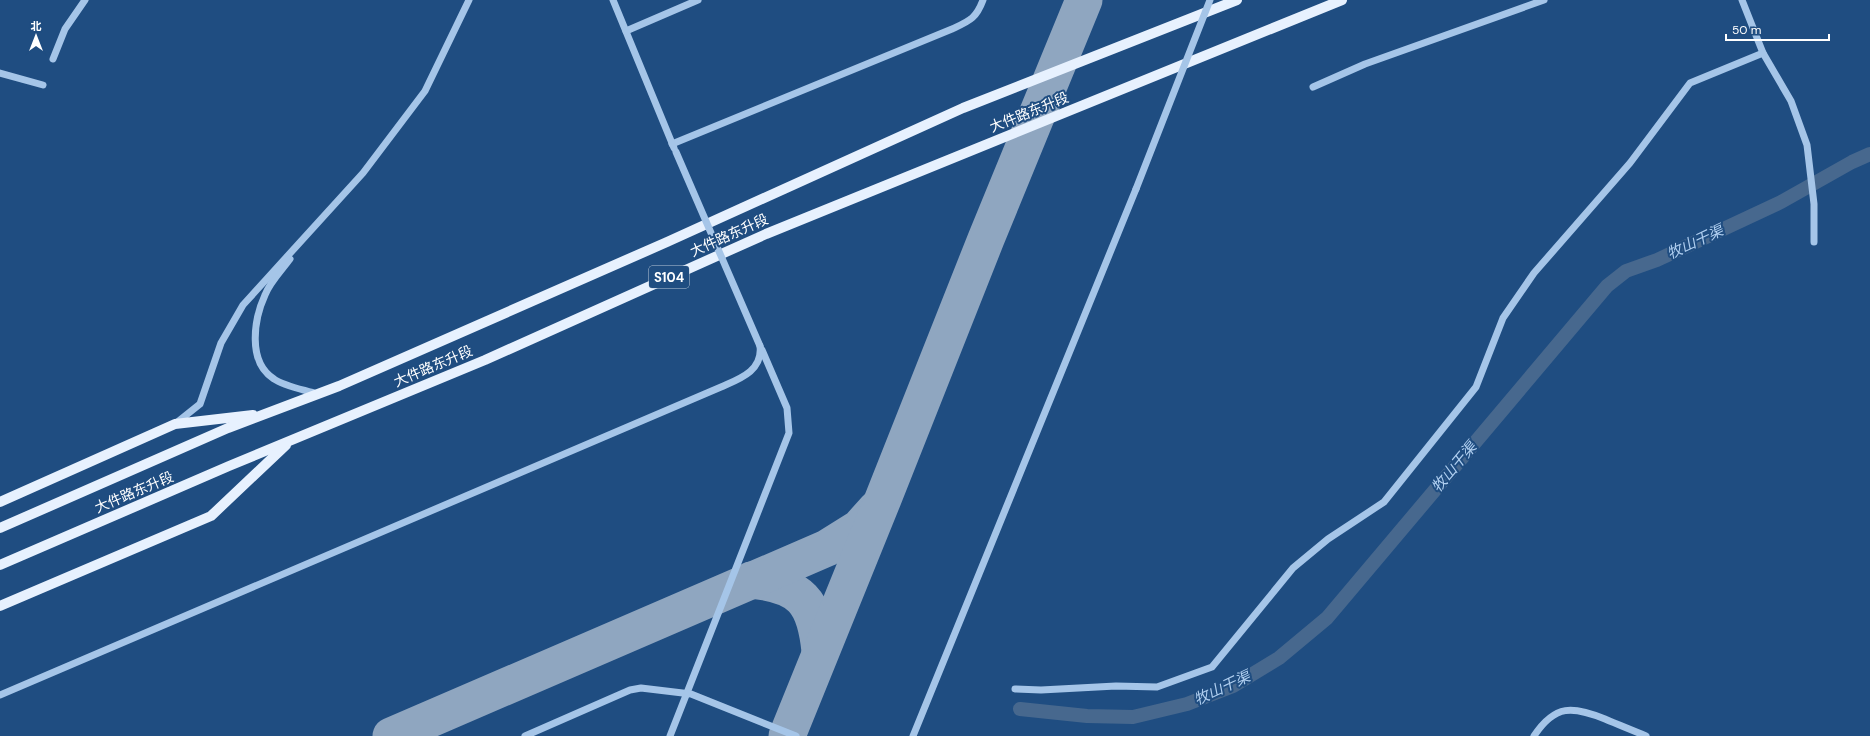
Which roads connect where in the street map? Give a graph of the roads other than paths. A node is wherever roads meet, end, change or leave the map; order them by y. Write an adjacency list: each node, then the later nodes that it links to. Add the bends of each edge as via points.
1 (85, 0): 13 (street, via 65,29)
2 (469, 0): 18 (street, via 425,91 364,173)
3 (613, 0): 11 (street)
4 (698, 0): 11 (street)
5 (983, 0): 17 (street, via 972,19 952,29)
6 (1210, 0): 35 (street, bridge)
7 (1237, 0): 21 (main road, 大件路东升段 / S104, via 963,108 668,242)
8 (1342, 0): 24 (main road, 大件路东升段 / S104, via 766,234 485,360)
9 (1544, 0): 16 (street, via 1365,64)
10 (1742, 0): 12 (street)
11 (626, 31): 17 (street)
12 (1763, 53): 19 (street, via 1792,101 1807,145); 29 (street, via 1690,83 1630,163 1534,273 1503,318 1476,387 1384,502 1328,539 1293,568 1212,667 1157,687)
13 (53, 59)
14 (0, 73): 15 (street)
15 (43, 85)
16 (1313, 87)
17 (672, 144): 20 (street, bridge)
18 (308, 234): 21 (street, via 265,294 257,321 256,349 260,367 274,380); 23 (street, via 243,305 221,343 200,404)
19 (1814, 242)
20 (760, 346): 30 (street, via 787,408 789,433); 31 (street, via 761,355 754,368 721,388)
21 (318, 394): 22 (main road, 大件路东升段 / S104)
22 (268, 413): 23 (main road); 26 (main road, 大件路东升段 / S104)
23 (175, 424): 25 (main road)
24 (292, 440): 27 (main road, 大件路东升段 / S104); 28 (main road, via 211,516)
25 (0, 502)
26 (0, 528)
27 (0, 565)
28 (0, 606)
29 (1015, 689)
30 (688, 693): 32 (street, via 641,688 630,690); 33 (street); 34 (street)
31 (0, 695)
32 (525, 736)
33 (670, 736)
34 (796, 736)
35 (913, 736)
36 (1534, 736): 37 (street, via 1549,717 1563,710 1574,709)
37 (1646, 736)

